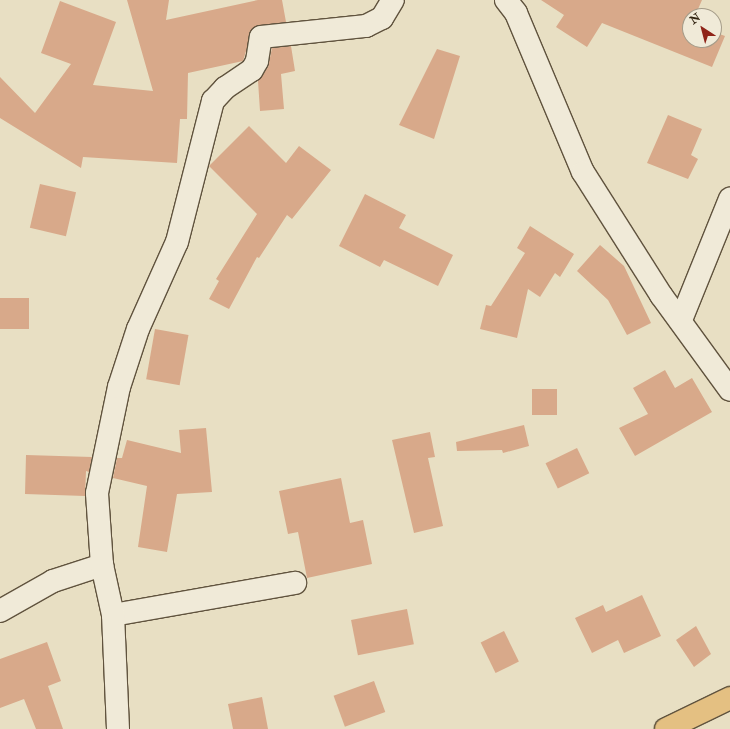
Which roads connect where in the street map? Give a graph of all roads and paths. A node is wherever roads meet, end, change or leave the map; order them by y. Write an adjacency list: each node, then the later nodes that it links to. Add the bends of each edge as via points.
1 (393, 0): 6 (street, via 382,18 366,26 261,37 257,61 252,70 225,88 213,101 177,242 138,329 119,387 97,493)
2 (506, 0): 4 (street, via 519,20 583,172 661,295)
3 (730, 199): 4 (street)
4 (681, 320): 5 (street)
5 (730, 390)
6 (102, 566): 8 (street, via 53,581); 9 (street)
7 (295, 583): 9 (street)
8 (0, 611)
9 (113, 615): 11 (street)
10 (730, 698): 12 (main road)
11 (118, 729)
12 (666, 729)

